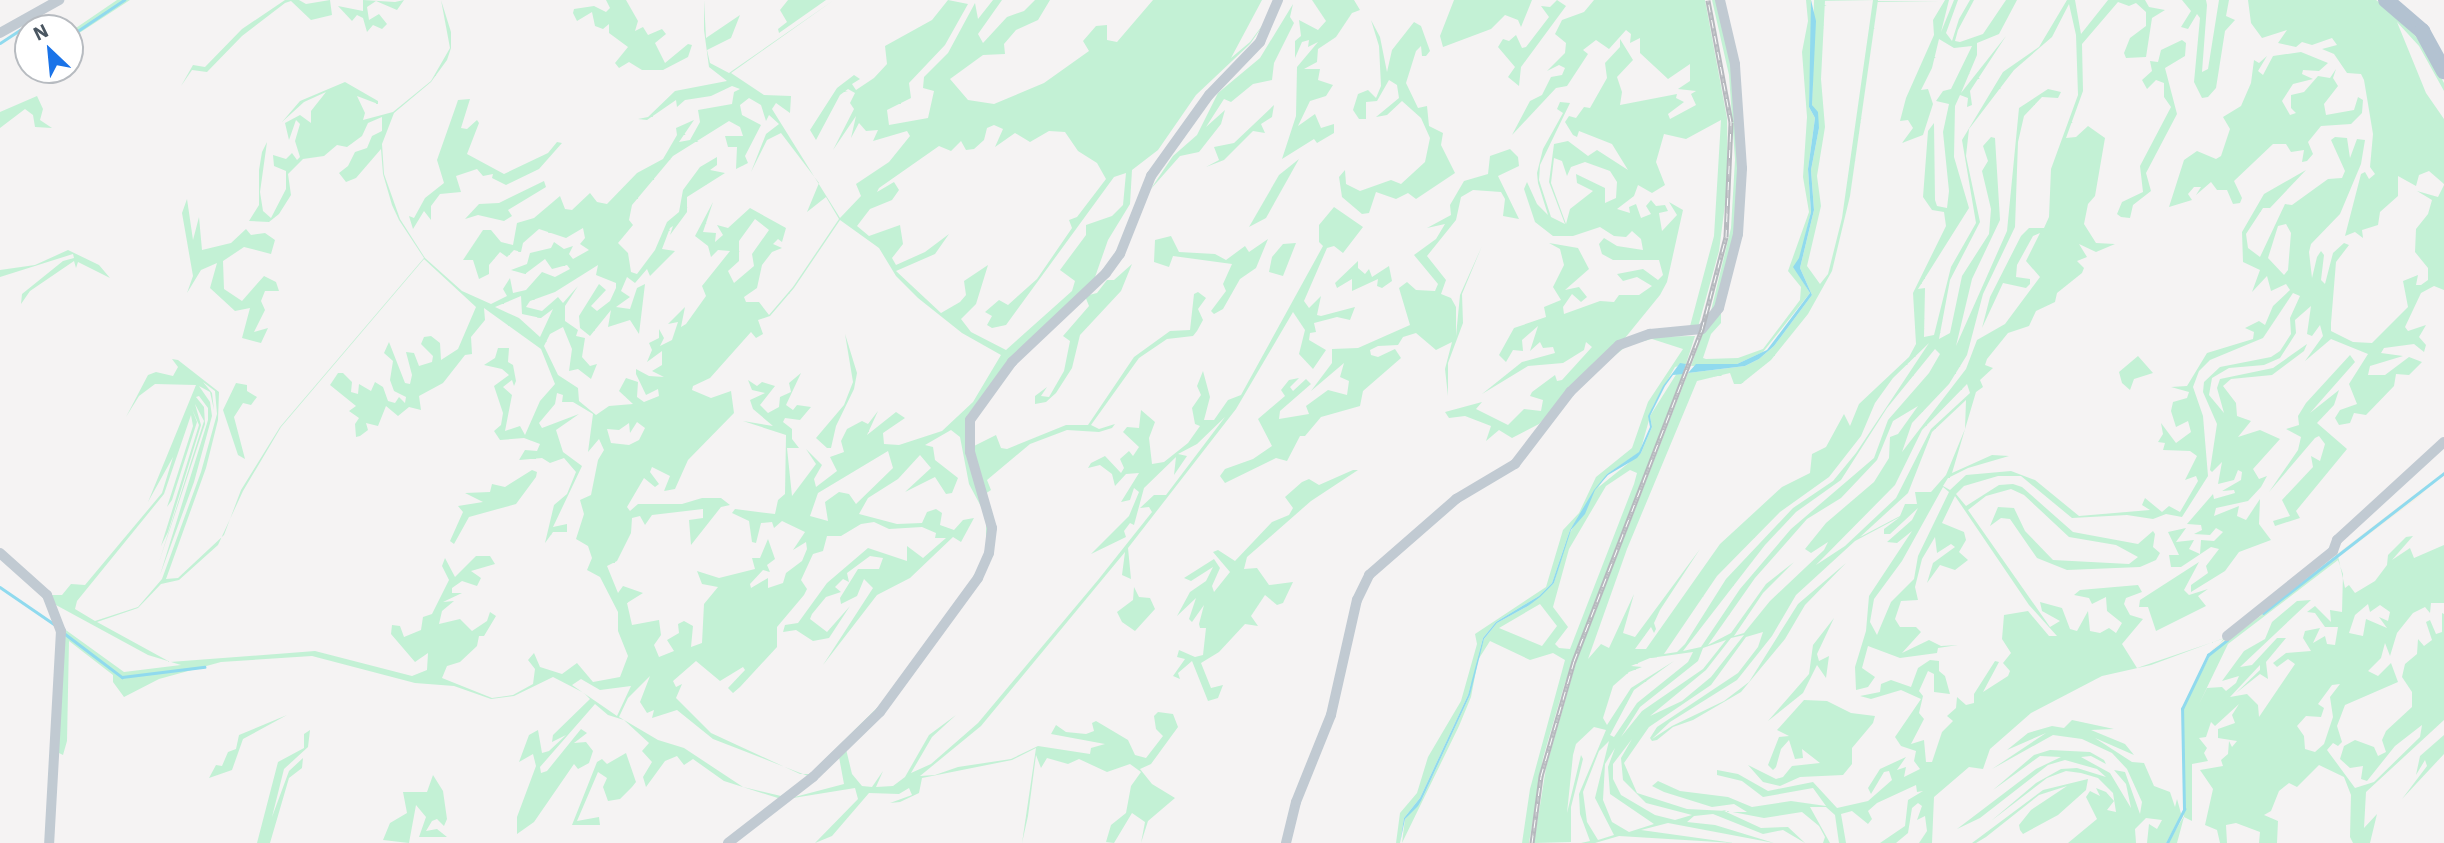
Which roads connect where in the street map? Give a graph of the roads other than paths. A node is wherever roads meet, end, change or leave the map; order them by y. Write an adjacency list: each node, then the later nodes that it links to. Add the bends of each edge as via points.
1 (59, 0): 5 (street)
2 (1278, 0): 11 (street, via 1260,42 1209,95 1152,176 1129,237 1113,264 1012,362 970,420 970,452 992,528 989,552 978,578 880,712 813,777)
3 (1720, 0): 12 (street, via 1735,64 1742,169 1738,233 1719,308 1702,329 1637,337 1619,345 1570,392 1515,464 1456,499 1370,575 1357,600 1331,715 1296,802)
4 (2386, 0): 6 (main road, via 2421,31)
5 (0, 33)
6 (2444, 71)
7 (2444, 442): 9 (street, via 2337,540 2333,551)
8 (0, 553): 10 (street, via 47,595 61,631)
9 (2227, 636)
10 (49, 843)
11 (727, 843)
12 (1286, 843)

